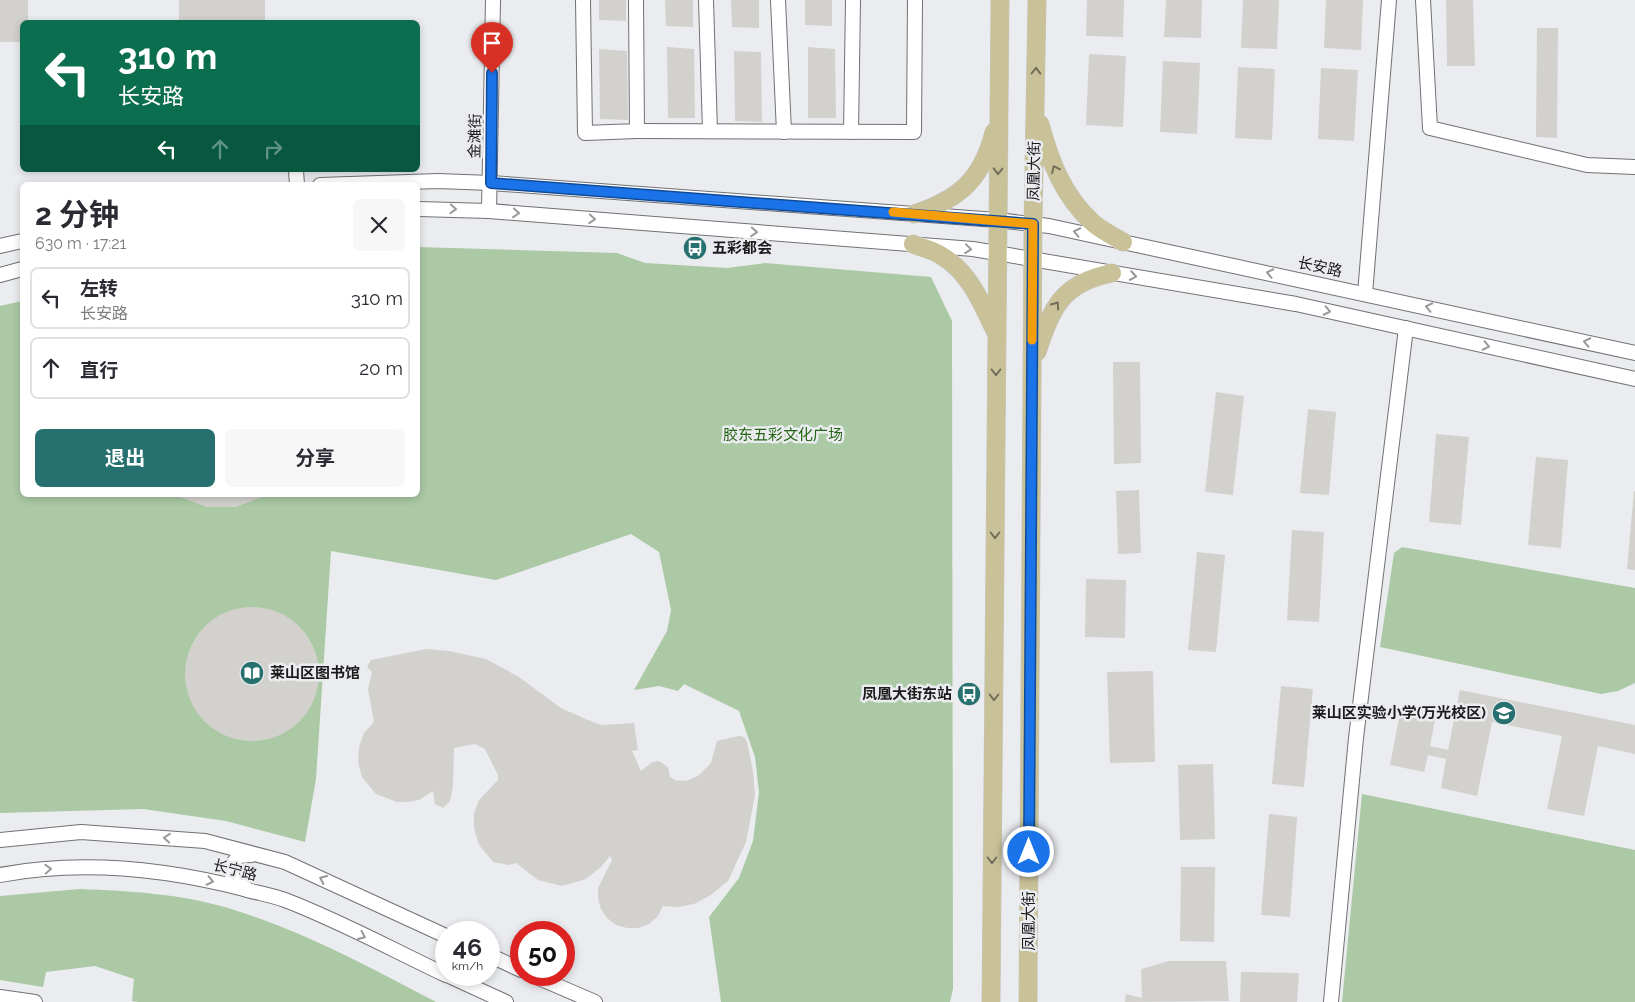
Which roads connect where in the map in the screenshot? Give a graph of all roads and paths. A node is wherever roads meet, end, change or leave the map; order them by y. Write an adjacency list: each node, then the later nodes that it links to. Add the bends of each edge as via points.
1 (493, 0): 20 (street, 金滩街)
2 (583, 0): 14 (street, via 585,133)
3 (636, 0): 14 (street)
4 (706, 0): 15 (street)
5 (778, 0): 16 (street)
6 (853, 0): 17 (street)
7 (915, 0): 17 (street, via 914,132)
8 (1000, 0): 13 (main road)
9 (1037, 0): 12 (main road, 凤凰大街, one-way to 9)
10 (1389, 0): 35 (street)
11 (1424, 0): 18 (street, via 1430,128 1587,164)
12 (1035, 107): 25 (main road, 凤凰大街); 27 (main road, one-way to 12, via 1094,224 1065,191 1050,157)
13 (999, 115): 23 (main road, via 991,144 978,172 958,195 937,207); 24 (main road, one-way to 24)
14 (637, 131): 15 (street)
15 (710, 131): 16 (street)
16 (784, 132): 17 (street)
17 (851, 132)
18 (1635, 167)
19 (408, 182): 20 (street, 长安路)
20 (491, 183): 22 (street, 金滩街); 23 (street, 长安路)
21 (420, 209): 22 (street, one-way to 22)
22 (489, 211): 28 (street, one-way to 28)
23 (914, 214): 24 (street, 长安路)
24 (997, 220): 25 (street, 长安路); 30 (main road)
25 (1033, 224): 27 (street, 长安路, one-way to 25); 31 (main road, 凤凰大街)
26 (20, 242): 29 (street)
27 (1123, 242): 35 (street, 长安路, one-way to 27)
28 (913, 244): 30 (street, one-way to 30); 37 (main road, via 941,255 955,265 968,280)
29 (0, 246)
30 (997, 253): 31 (street); 37 (main road)
31 (1033, 259): 33 (street); 39 (main road, 凤凰大街)
32 (20, 270): 34 (street)
33 (1112, 273): 36 (street, one-way to 36, via 1296,304); 39 (main road, one-way to 33, via 1049,315 1061,298 1095,276)
34 (0, 275)
35 (1365, 294): 38 (street, 长安路, one-way to 35)
36 (1406, 328): 40 (street, one-way to 40); 57 (street, via 1356,738)
37 (997, 335): 51 (main road, one-way to 51)
38 (1635, 352)
39 (1032, 366): 47 (main road, 凤凰大街)
40 (1635, 379)
41 (0, 840): 42 (street, 长宁路, one-way to 41, via 204,841 134,834 81,832)
42 (257, 855): 44 (street, via 239,856 230,868 233,880); 45 (street, 长宁路, one-way to 42, via 285,862)
43 (0, 875): 44 (street, 长宁路, one-way to 44, via 25,870 72,868 166,873)
44 (254, 892): 46 (street, 长宁路, one-way to 46, via 283,899)
45 (435, 931)
46 (435, 969)
47 (1028, 970): 55 (main road, 凤凰大街); 56 (main road)
48 (471, 986): 53 (street, 长宁路)
49 (558, 986): 54 (street)
50 (0, 997): 52 (street)
51 (990, 997)
52 (35, 1002)
53 (506, 1002)
54 (595, 1002)
55 (1028, 1002)
56 (1038, 1002)
57 (1331, 1002)

